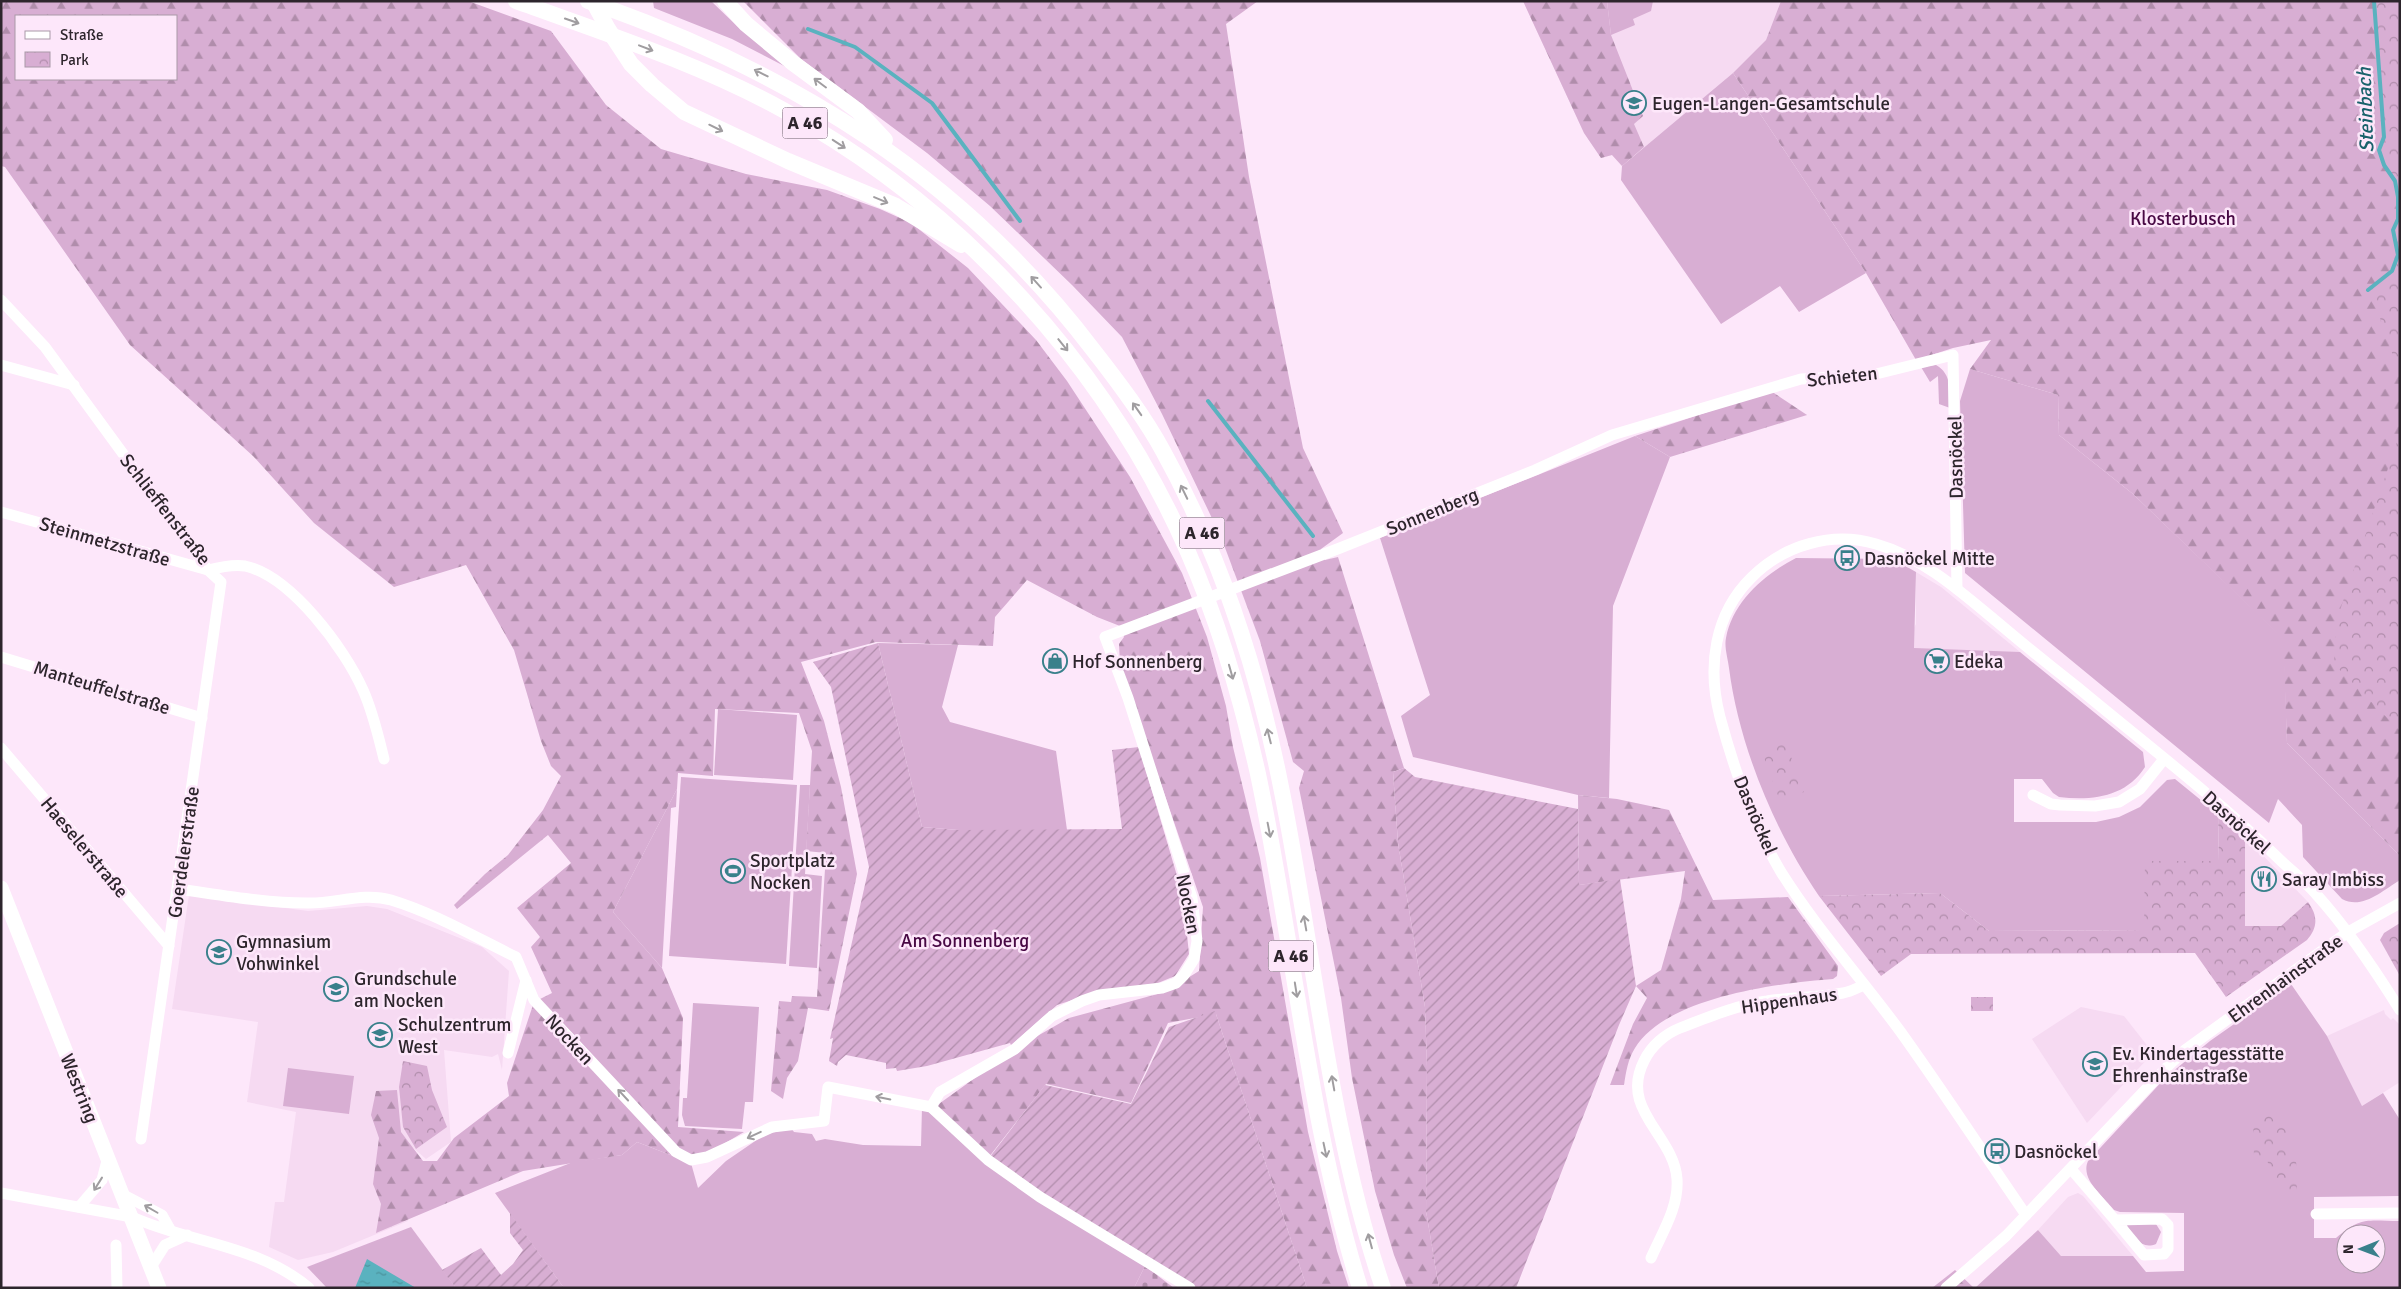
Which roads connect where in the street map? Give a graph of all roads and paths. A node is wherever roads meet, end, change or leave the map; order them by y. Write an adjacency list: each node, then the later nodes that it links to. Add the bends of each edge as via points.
1 (516, 1): 6 (highway, A 46, one-way to 6, via 658,53 786,111 894,183)
2 (588, 1): 5 (highway, A 46, one-way to 2, via 847,122 761,73)
3 (593, 1): 6 (highway, one-way to 6, via 631,64 674,104 720,130 896,206)
4 (725, 1): 5 (highway, one-way to 4, via 858,111 746,24)
5 (907, 163): 53 (highway, A 46, one-way to 5, via 1356,1189 1336,1097 1281,784 1260,697 1217,567 1163,450 1121,386 1074,324 1008,251)
6 (983, 258): 52 (highway, A 46, one-way to 52, via 1050,330 1119,424 1176,526 1217,625 1257,770 1315,1103 1335,1198)
7 (1, 300): 10 (street, Schlieffenstraße, via 46,347)
8 (1953, 355): 11 (street, Schieten, via 1872,375 1801,379); 14 (street, Dasnöckel)
9 (1, 366): 10 (street)
10 (74, 385): 13 (street, Schlieffenstraße)
11 (1760, 391): 15 (street, Sonnenberg, via 1612,435 1535,470 1323,555)
12 (1, 512): 13 (street, Steinmetzstraße)
13 (208, 570): 17 (street, Goerdelerstraße, via 221,582); 19 (street, Schlieffenstraße, via 245,566 269,575 301,602 350,664 363,689)
14 (1957, 589): 20 (street, Dasnöckel); 28 (street, Dasnöckel, via 1906,556 1882,545 1848,540 1811,543 1779,555 1758,571 1733,599 1718,631 1713,672 1716,698 1745,794 1782,873)
15 (1104, 637): 31 (street, Nocken, via 1128,698 1192,898 1197,941 1194,959 1176,983 1162,988 1099,996 1052,1016 1015,1049 940,1092)
16 (1, 657): 17 (street, Manteuffelstraße)
17 (202, 718): 23 (street, Goerdelerstraße)
18 (1, 748): 26 (street, Haeselerstraße)
19 (384, 759)
20 (2164, 759): 21 (street, via 2140,788 2119,802 2095,806 2060,805); 25 (street, Dasnöckel, via 2258,838 2314,892)
21 (2033, 796)
22 (1, 888): 33 (main road, Westring)
23 (178, 889): 26 (street, Goerdelerstraße); 27 (street, Nocken, via 286,903 370,898 390,900 516,956)
24 (2400, 903): 25 (street, Ehrenhainstraße)
25 (2348, 932): 29 (street, Dasnöckel); 34 (street, Ehrenhainstraße, via 2185,1050)
26 (169, 946): 32 (street, Goerdelerstraße)
27 (526, 980): 30 (street); 31 (street, Nocken, one-way to 27, via 828,1087 824,1121 772,1127 707,1158 691,1160 676,1152 534,1000)
28 (1864, 985): 40 (street, Dasnöckel, via 1901,1032); 46 (street, Hippenhaus, via 1843,993 1766,1001 1732,1009 1677,1029 1650,1050 1640,1068 1638,1096 1641,1108 1675,1166 1678,1191)
29 (2400, 1010)
30 (508, 1053)
31 (931, 1107): 51 (street, via 988,1160 1040,1197)
32 (141, 1139)
33 (108, 1157): 36 (main road, Westring); 37 (street, one-way to 37, via 102,1180)
34 (2071, 1169): 40 (street, Ehrenhainstraße); 42 (street)
35 (1, 1194): 37 (street)
36 (124, 1195): 41 (main road, Westring); 43 (street, one-way to 36, via 162,1216)
37 (79, 1207): 41 (street)
38 (2400, 1213): 39 (street)
39 (2316, 1214)
40 (2026, 1215): 54 (street, Ehrenhainstraße)
41 (132, 1217): 43 (street); 47 (main road, Westring)
42 (2115, 1220): 42 (street, via 2144,1255 2164,1254 2168,1249 2168,1225 2162,1219)
43 (172, 1231): 44 (street)
44 (188, 1235): 47 (street, via 165,1245); 50 (street, via 259,1258 289,1272)
45 (116, 1245): 48 (street)
46 (1651, 1258)
47 (151, 1267): 49 (main road, Westring)
48 (117, 1288)
49 (159, 1288)
50 (310, 1288)
51 (1190, 1288)
52 (1360, 1288)
53 (1384, 1288)
54 (1946, 1288)

